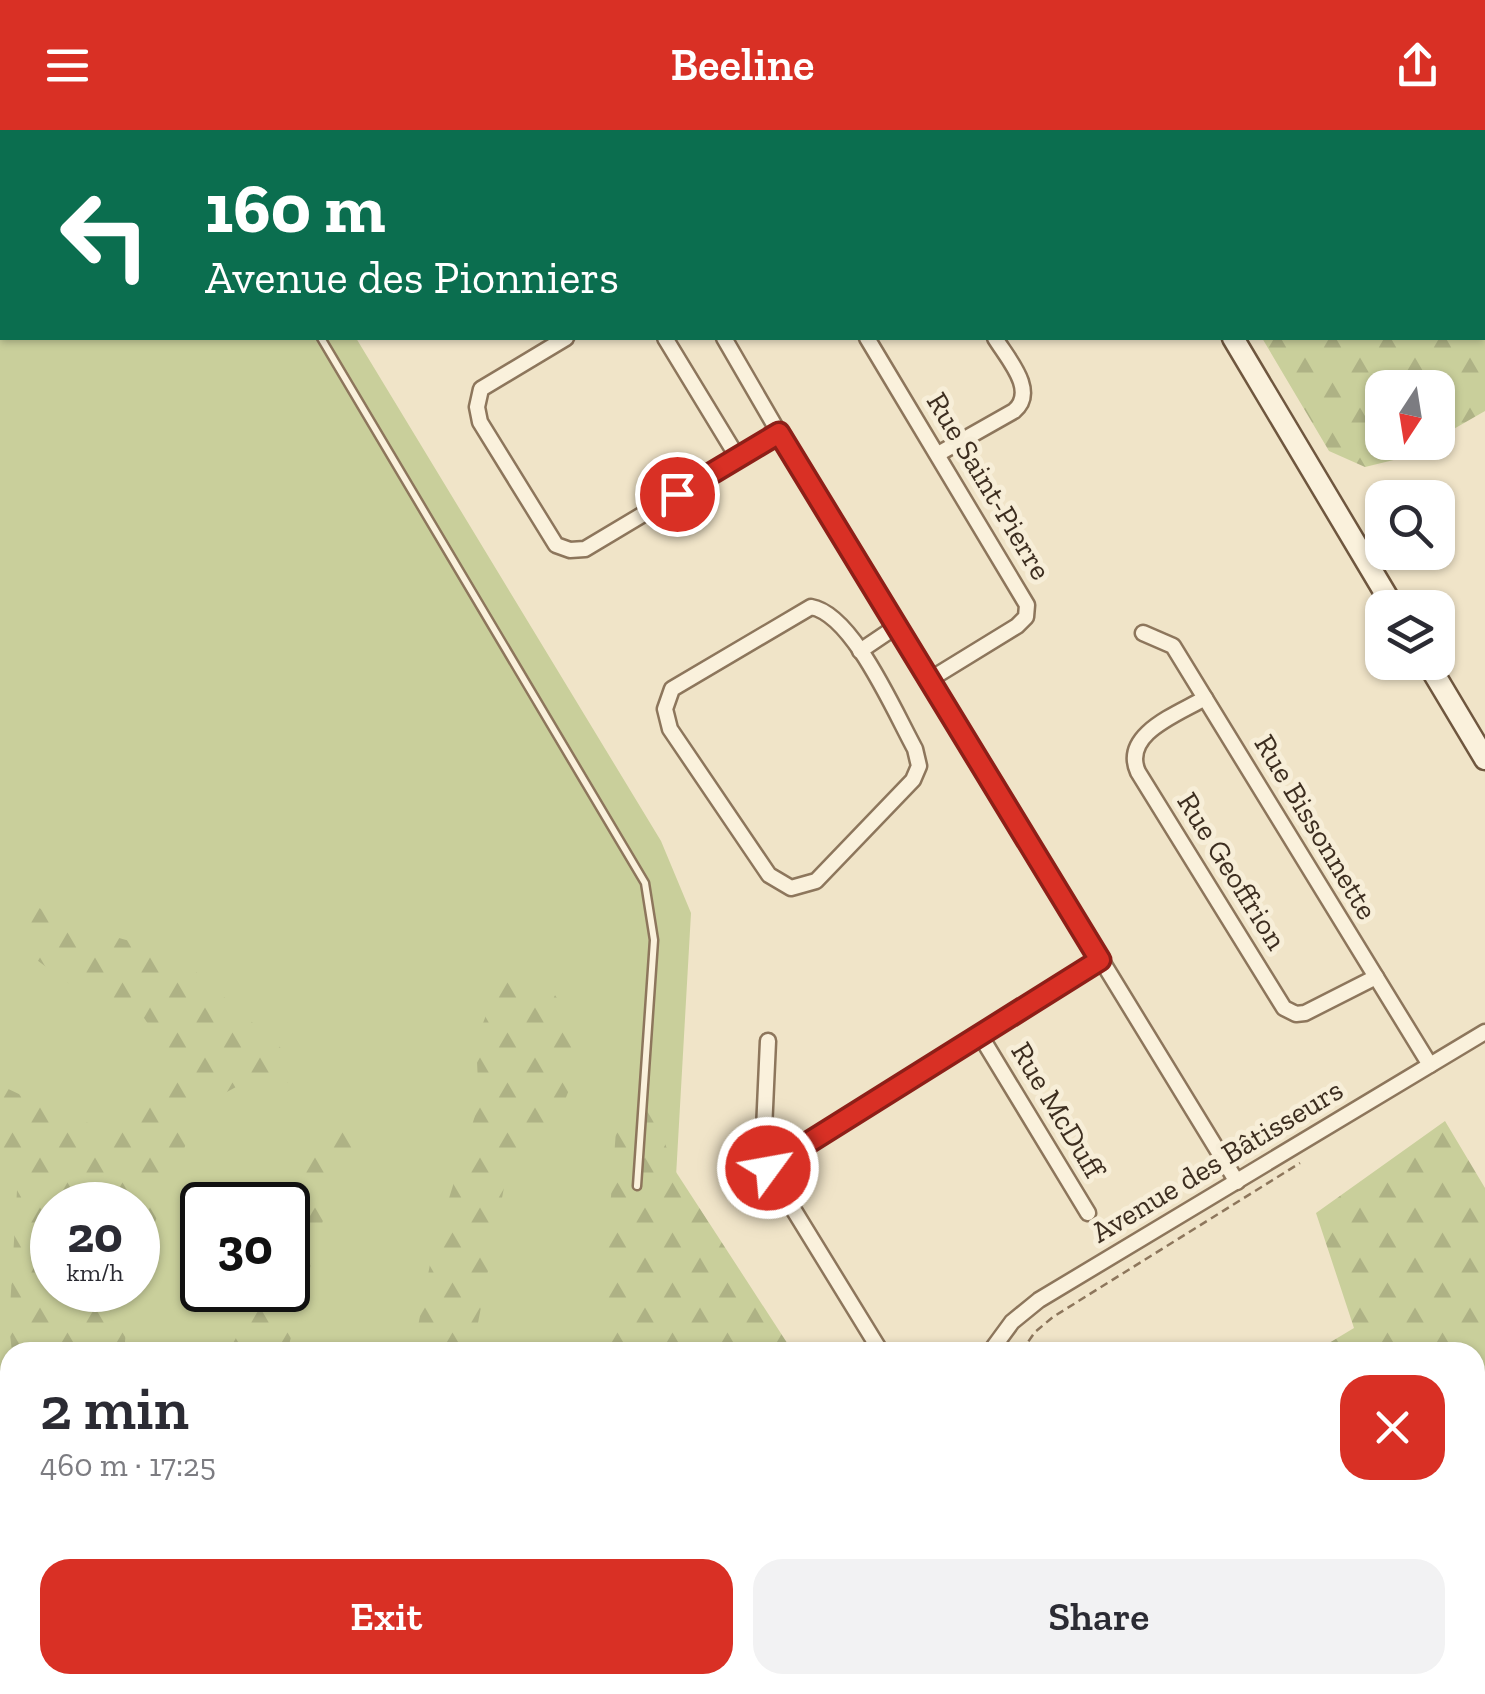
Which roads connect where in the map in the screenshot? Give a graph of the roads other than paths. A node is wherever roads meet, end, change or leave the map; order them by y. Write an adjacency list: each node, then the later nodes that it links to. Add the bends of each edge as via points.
1 (322, 340): 27 (lane, via 645,883 654,940)
2 (563, 340): 10 (street, via 480,389 478,408 480,422 556,545 585,549)
3 (665, 340): 10 (street)
4 (725, 340): 8 (street)
5 (868, 340): 9 (street, Rue Saint-Pierre)
6 (996, 340): 9 (street, via 1024,388 1024,401)
7 (1233, 340): 11 (main road)
8 (779, 433): 10 (street); 12 (street)
9 (938, 454): 15 (street, Rue Saint-Pierre, via 1028,609 1018,626)
10 (738, 458)
11 (1383, 590)
12 (897, 626): 14 (street); 15 (street)
13 (1143, 634): 17 (street, Rue Bissonnette, via 1173,646)
14 (860, 652): 14 (street, via 919,766 816,881 791,888 769,874 670,729 665,709 672,689 811,607 830,614)
15 (929, 680): 19 (street)
16 (1438, 680): 18 (main road)
17 (1205, 698): 20 (street, Rue Bissonnette); 20 (street, Rue Geoffrion, via 1137,744 1134,762 1149,789 1284,1008 1304,1013)
18 (1485, 759)
19 (1100, 960): 22 (street); 26 (street)
20 (1376, 977): 24 (street, Rue Bissonnette)
21 (1485, 1032): 24 (street, Avenue des Bâtisseurs)
22 (980, 1035): 25 (street); 28 (street, Rue McDuff)
23 (768, 1041): 25 (street)
24 (1430, 1065): 26 (street, Avenue des Bâtisseurs)
25 (768, 1168): 29 (street)
26 (1236, 1182): 30 (street, Avenue des Bâtisseurs, via 1030,1306)
27 (637, 1186)
28 (1088, 1213)
29 (875, 1342)
30 (997, 1342)

